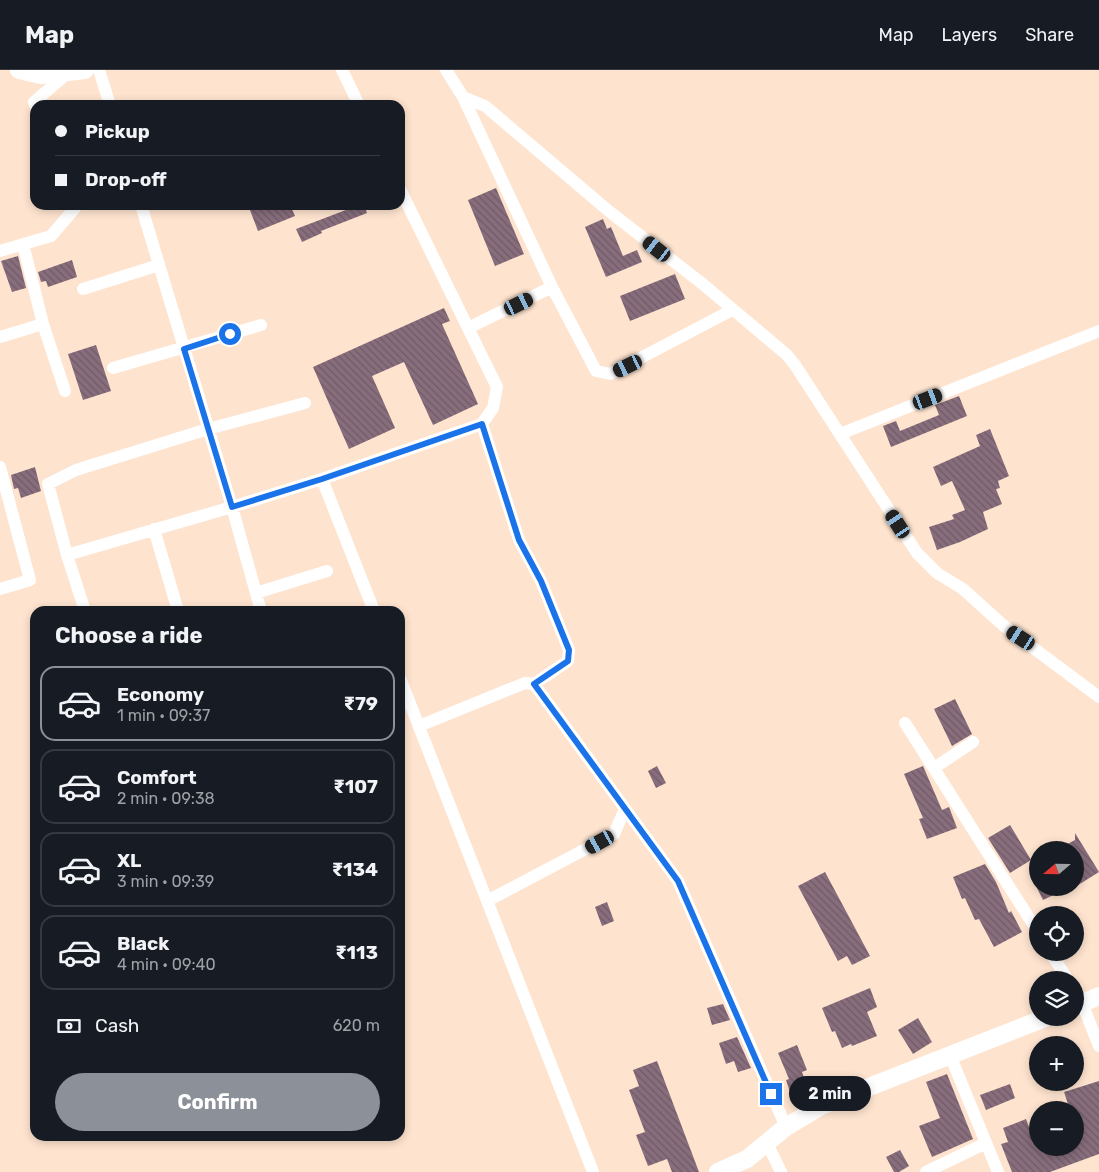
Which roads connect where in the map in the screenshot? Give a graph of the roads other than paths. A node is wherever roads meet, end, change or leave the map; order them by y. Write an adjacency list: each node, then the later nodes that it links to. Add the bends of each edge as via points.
1 (20, 70): 5 (main road, via 41,75)
2 (99, 70): 8 (street)
3 (342, 70): 9 (street)
4 (446, 70): 6 (street)
5 (77, 71): 7 (street)
6 (463, 97): 16 (street); 18 (street, via 486,106)
7 (37, 100)
8 (108, 100)
9 (357, 100)
10 (405, 199): 21 (street)
11 (74, 210): 13 (street, via 51,236)
12 (142, 210): 15 (street)
13 (23, 244): 14 (street); 19 (street)
14 (0, 251)
15 (159, 265): 17 (street); 24 (street)
16 (552, 287): 18 (street, via 596,372 610,374); 21 (street)
17 (83, 289)
18 (732, 310): 30 (street, via 787,355)
19 (43, 324): 23 (street); 26 (street)
20 (261, 325): 24 (street)
21 (468, 328): 28 (street, via 496,387 493,408)
22 (1099, 331): 30 (street)
23 (0, 337)
24 (184, 349): 25 (street); 29 (street)
25 (113, 368)
26 (65, 392)
27 (305, 403): 29 (street)
28 (482, 424): 32 (street); 44 (street, via 519,540 541,581 569,650 568,661)
29 (208, 429): 34 (street); 36 (street, via 76,470 48,484)
30 (840, 434): 46 (street, via 917,553 937,573 963,589 1004,626)
31 (0, 468): 33 (street)
32 (322, 479): 34 (street); 43 (street)
33 (4, 498): 38 (street, via 30,580)
34 (232, 507): 35 (street); 39 (street)
35 (154, 529): 36 (street); 41 (street)
36 (67, 555): 40 (street)
37 (327, 571): 39 (street)
38 (0, 589)
39 (256, 593): 42 (street)
40 (83, 606)
41 (177, 606)
42 (260, 606)
43 (372, 606)
44 (534, 684): 48 (street, via 525,683); 51 (street)
45 (405, 691): 48 (street)
46 (1099, 697)
47 (905, 723): 50 (street)
48 (419, 726): 52 (street)
49 (973, 742): 50 (street)
50 (934, 768): 53 (street)
51 (625, 809): 52 (street, via 614,834); 60 (street, via 678,881)
52 (487, 901): 63 (street)
53 (1029, 918)
54 (1099, 996): 55 (main road)
55 (1084, 999)
56 (1084, 1015): 58 (street)
57 (1029, 1024): 59 (main road)
58 (1099, 1046)
59 (950, 1055): 60 (main road, via 823,1105); 62 (street)
60 (786, 1127): 61 (main road)
61 (767, 1143): 64 (main road, via 747,1159); 65 (street)
62 (986, 1143): 66 (street); 67 (street)
63 (593, 1172)
64 (718, 1172)
65 (781, 1172)
66 (926, 1172)
67 (998, 1172)

